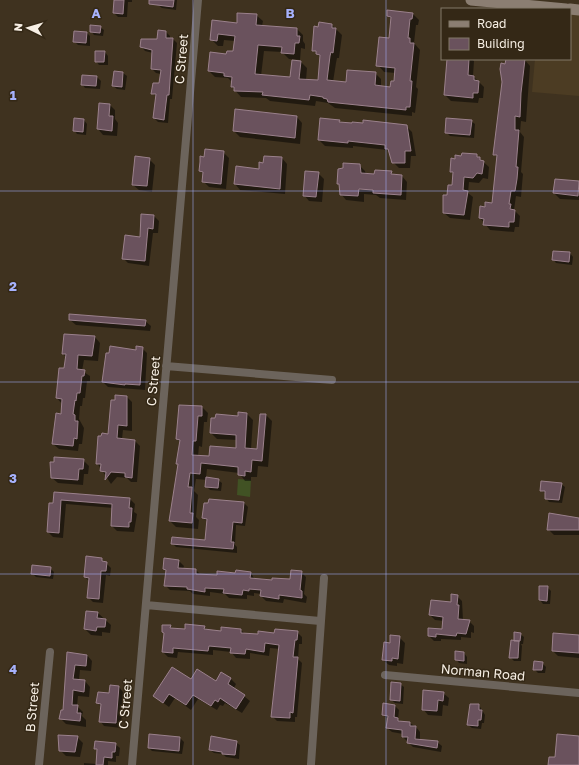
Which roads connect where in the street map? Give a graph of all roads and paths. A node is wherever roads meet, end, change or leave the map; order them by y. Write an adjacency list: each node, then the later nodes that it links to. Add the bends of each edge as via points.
1 (198, 0): 4 (street, C Street)
2 (471, 0): 3 (street)
3 (555, 8)
4 (166, 366): 5 (street); 7 (street, C Street)
5 (332, 380)
6 (324, 578): 8 (street)
7 (146, 605): 8 (street); 14 (street, C Street)
8 (320, 622): 12 (street)
9 (50, 652): 13 (street, B Street)
10 (385, 675): 11 (street, Norman Road)
11 (579, 693)
12 (311, 764)
13 (39, 765)
14 (132, 765)

